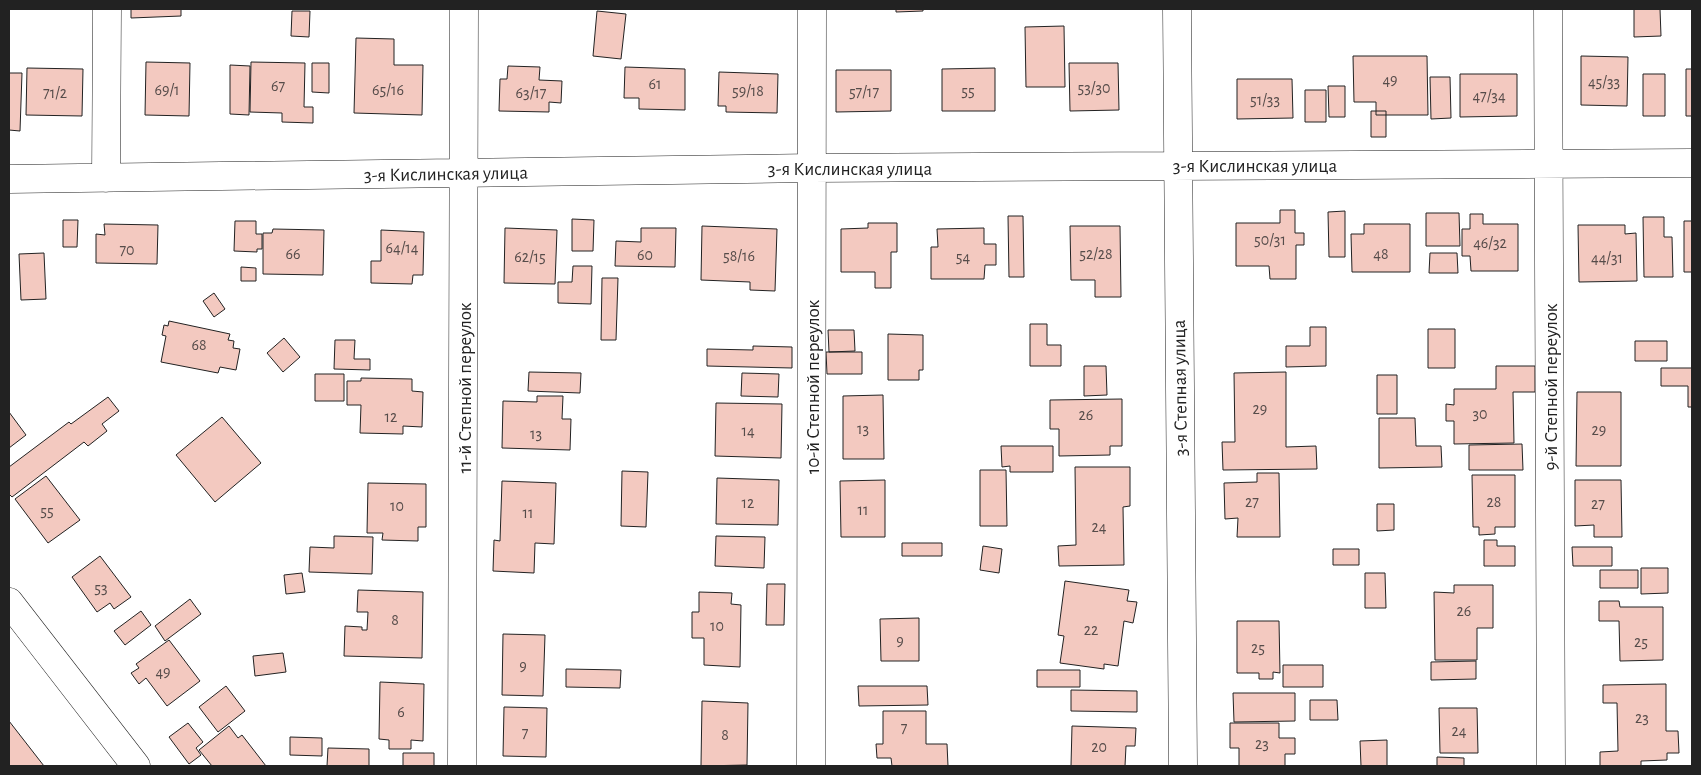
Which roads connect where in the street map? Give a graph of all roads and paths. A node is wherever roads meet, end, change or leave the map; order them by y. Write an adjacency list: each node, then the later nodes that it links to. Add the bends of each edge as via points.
1 (107, 9): 11 (street)
2 (464, 9): 10 (street, 11-й Степной переулок)
3 (812, 9): 9 (street, 10-й Степной переулок)
4 (1177, 9): 8 (street, 3-я Степная улица)
5 (1548, 9): 6 (street, 9-й Степной переулок)
6 (1550, 162): 7 (street, 3-я Кислинская улица); 8 (street, 3-я Кислинская улица); 18 (street, 9-й Степной переулок)
7 (1692, 163)
8 (1177, 166): 9 (street, 3-я Кислинская улица); 17 (street, 3-я Степная улица)
9 (812, 168): 10 (street, 3-я Кислинская улица); 16 (street, 10-й Степной переулок)
10 (465, 172): 11 (street, 3-я Кислинская улица); 15 (street, 11-й Степной переулок)
11 (106, 178): 12 (street, 3-я Кислинская улица)
12 (9, 179)
13 (9, 602): 14 (street)
14 (136, 766)
15 (462, 766)
16 (811, 766)
17 (1183, 766)
18 (1551, 766)

